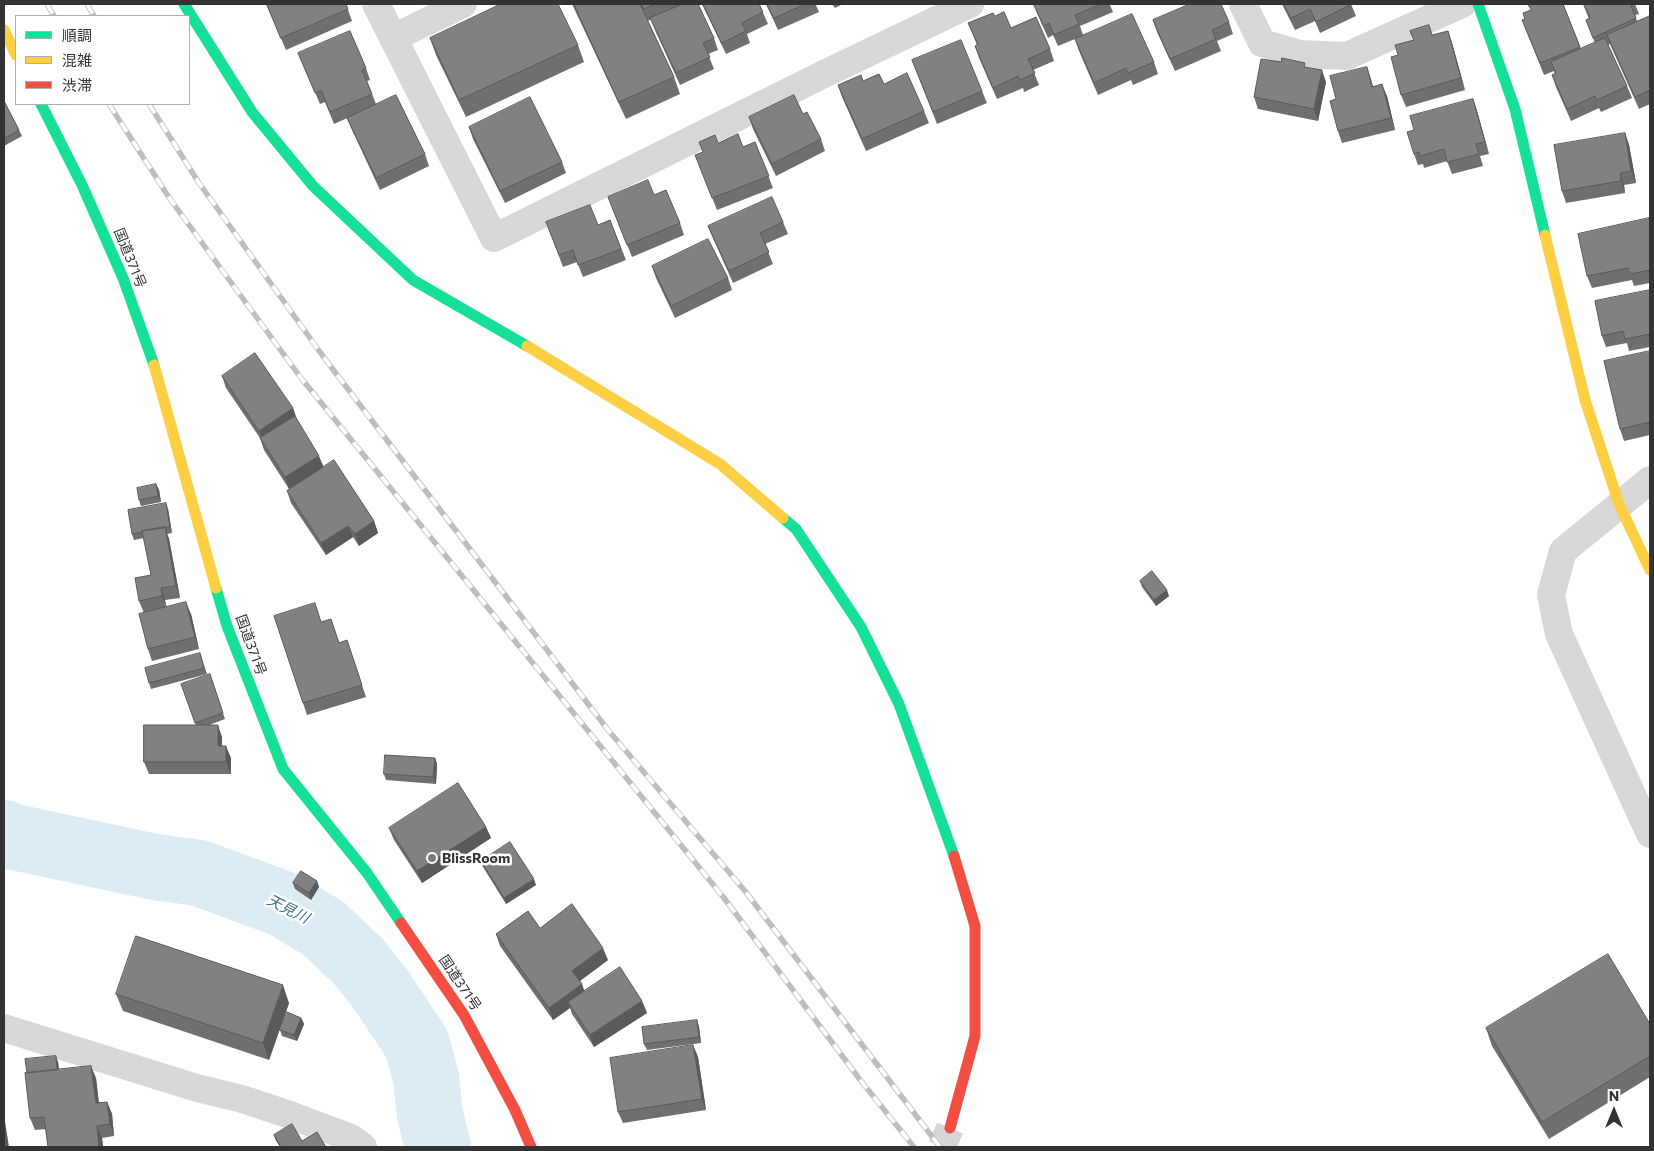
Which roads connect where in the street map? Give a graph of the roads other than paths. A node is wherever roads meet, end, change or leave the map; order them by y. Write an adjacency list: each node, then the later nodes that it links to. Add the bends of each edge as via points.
1 (184, 4): 17 (main road, via 252,112 313,186 413,280 720,464 796,529 861,628 899,704 951,848 975,926 975,1036)
2 (376, 4): 9 (street)
3 (462, 4): 9 (street)
4 (970, 4): 9 (street, via 494,238)
5 (1243, 4): 6 (street, via 1262,43 1299,54 1347,56)
6 (1462, 4)
7 (1478, 4): 13 (main road, via 1515,109 1584,400)
8 (4, 30): 10 (main road)
9 (393, 38)
10 (15, 53)
11 (42, 105): 19 (main road, 国道371号, via 82,185 123,278 156,371 227,626 283,769 372,881 464,1016 515,1110)
12 (1650, 480): 13 (street)
13 (1619, 504): 14 (main road); 15 (street, via 1563,551 1551,595 1560,634)
14 (1650, 570)
15 (1650, 834)
16 (4, 1028): 18 (street, via 188,1086 242,1099 351,1138)
17 (950, 1128)
18 (363, 1147)
19 (531, 1147)

